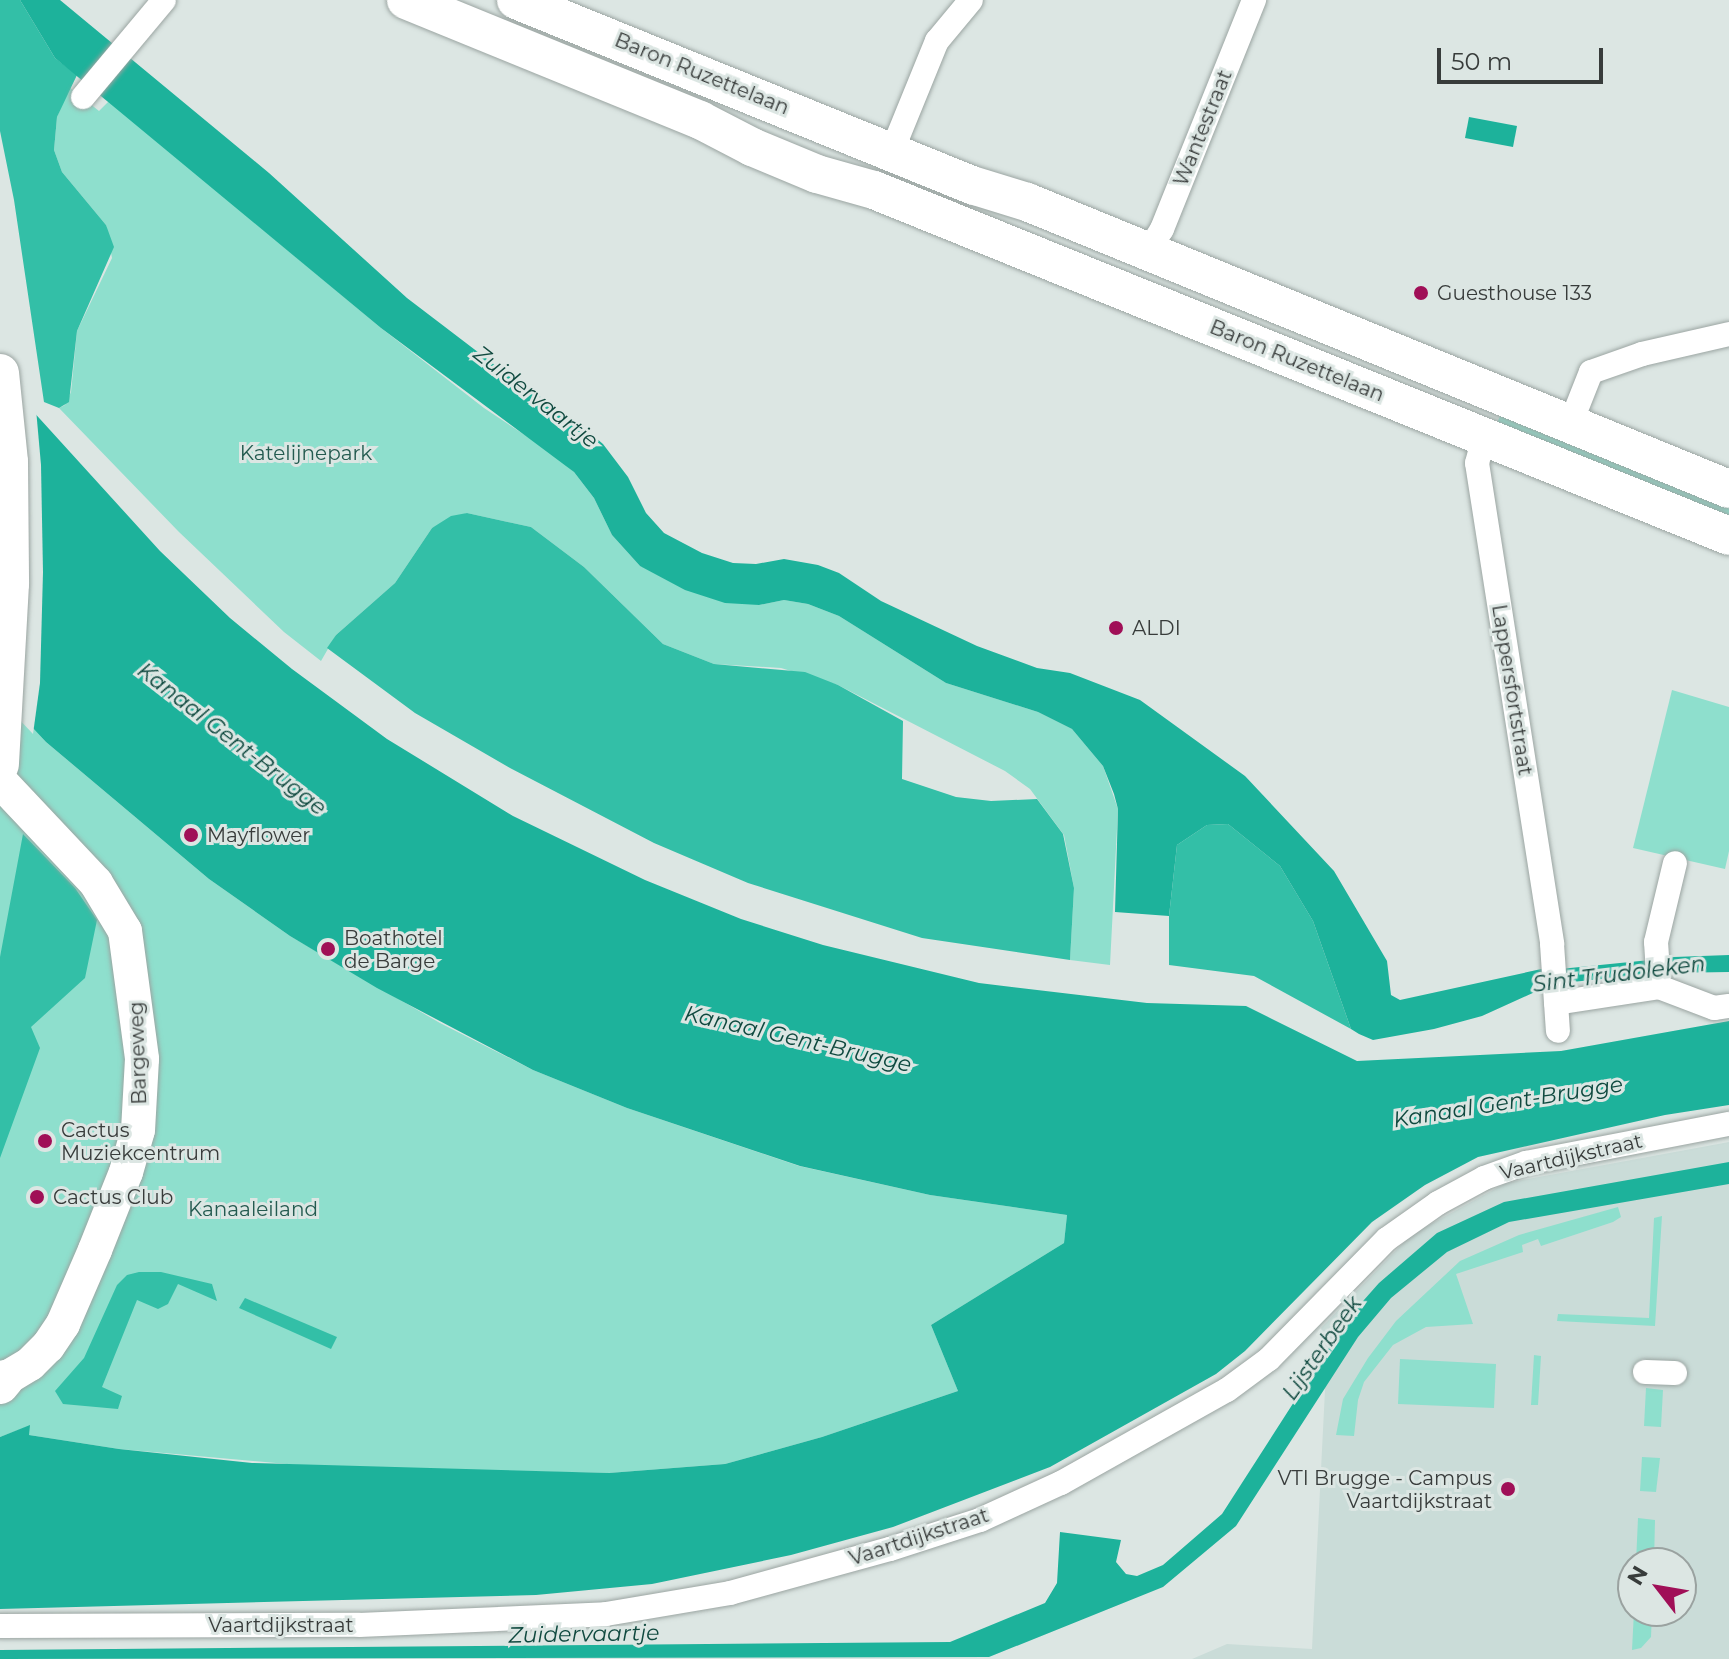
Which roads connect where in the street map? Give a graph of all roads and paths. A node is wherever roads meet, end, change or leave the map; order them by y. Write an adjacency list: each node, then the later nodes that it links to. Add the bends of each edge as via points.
1 (164, 0): 6 (street)
2 (406, 0): 8 (main road, Baron Ruzettelaan, via 700,120 759,130 824,156)
3 (516, 0): 7 (main road, Baron Ruzettelaan)
4 (971, 0): 7 (street, via 937,41)
5 (1254, 0): 9 (street, Wantestraat, via 1162,229)
6 (83, 97)
7 (892, 151): 8 (main road); 9 (main road, Baron Ruzettelaan)
8 (880, 193): 10 (main road, Baron Ruzettelaan)
9 (1143, 252): 10 (main road, via 1123,274); 13 (main road, Baron Ruzettelaan)
10 (1102, 282): 14 (main road, Baron Ruzettelaan)
11 (1729, 334): 13 (street, via 1591,372)
12 (0, 373): 17 (main road, via 9,462 10,584)
13 (1570, 425): 15 (main road, Baron Ruzettelaan)
14 (1484, 437): 16 (main road, Baron Ruzettelaan); 21 (street, Lappersfortstraat, via 1477,463)
15 (1729, 489)
16 (1729, 536)
17 (0, 765)
18 (0, 781): 27 (street, Bargeweg, via 96,883 120,921 132,961 142,1059 135,1141 63,1324 30,1364)
19 (1675, 863): 20 (street, via 1656,942)
20 (1658, 973): 21 (street); 22 (street, via 1714,1008)
21 (1555, 986): 23 (street, Lappersfortstraat)
22 (1729, 1006)
23 (1558, 1031)
24 (1729, 1124): 28 (street, Vaartdijkstraat, via 1526,1163 1484,1178 1387,1239 1269,1359 1227,1390 1061,1483 980,1520 890,1549 730,1593 606,1614 359,1625)
25 (1645, 1372): 26 (street)
26 (1675, 1373)
27 (2, 1381)
28 (0, 1626)

